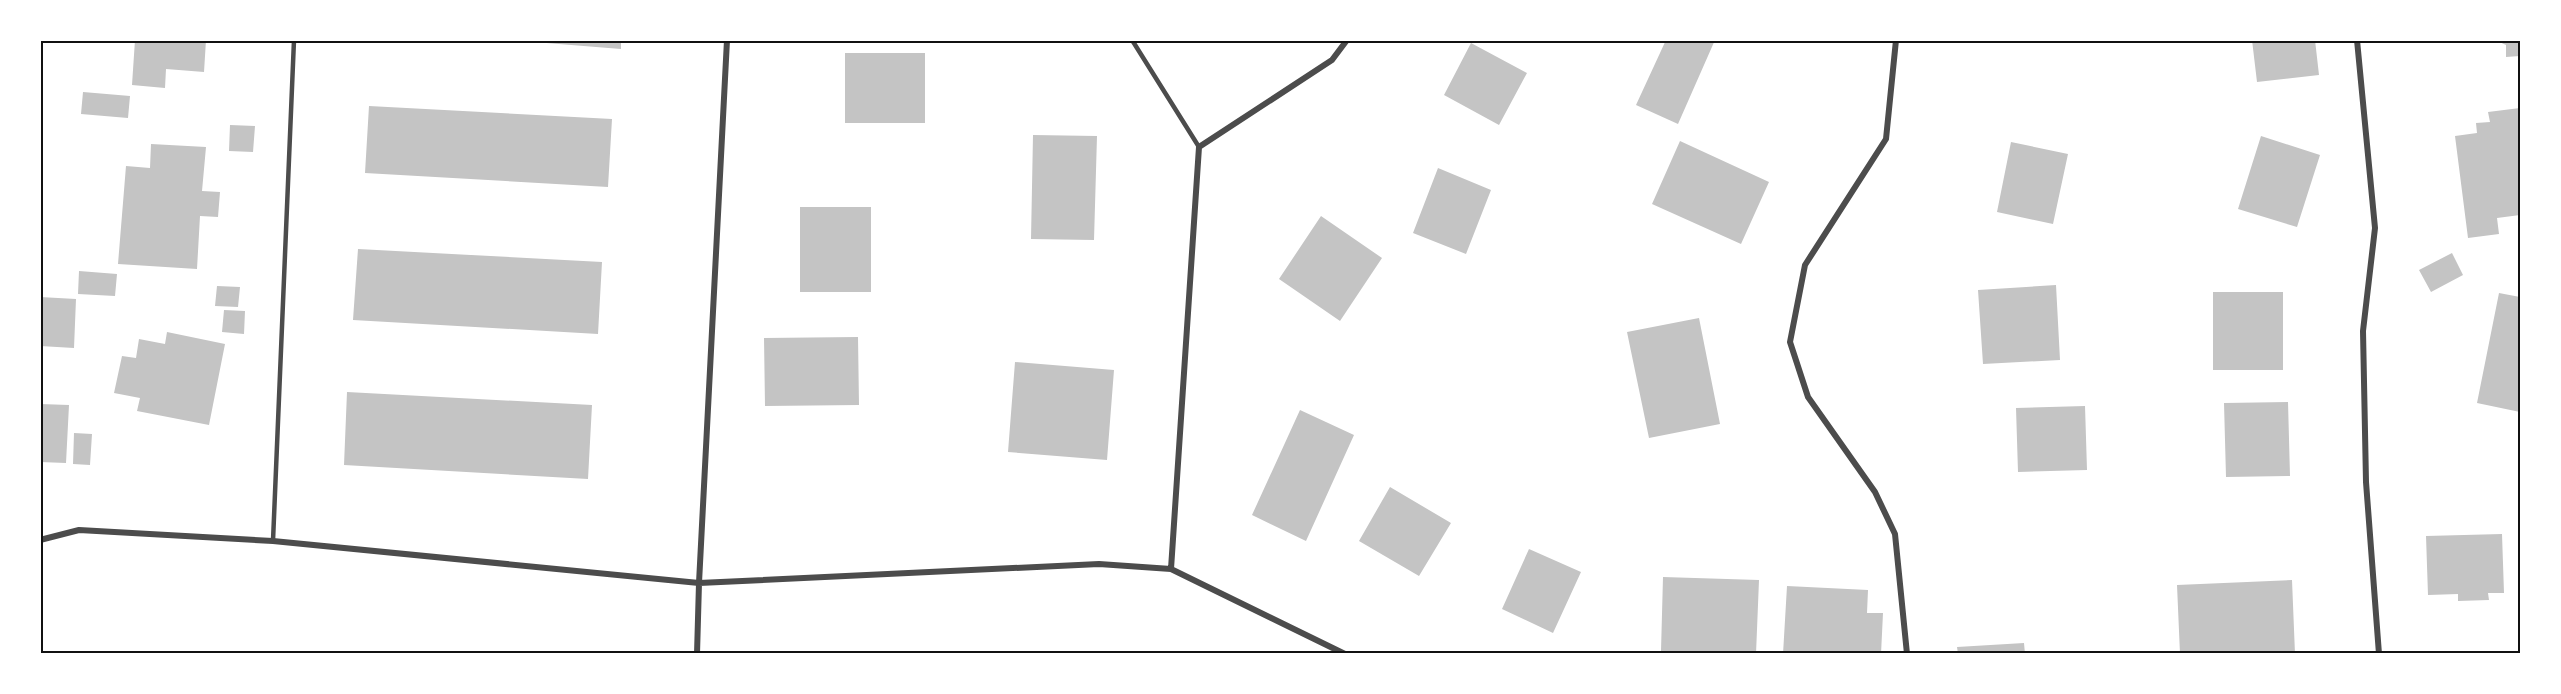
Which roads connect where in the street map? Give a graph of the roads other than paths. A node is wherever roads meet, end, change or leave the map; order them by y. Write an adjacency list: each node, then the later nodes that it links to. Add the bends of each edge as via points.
1 (294, 40): 9 (lane)
2 (727, 40): 11 (street)
3 (1132, 40): 7 (lane)
4 (1347, 40): 7 (street, via 1332,60)
5 (1896, 40): 14 (street, via 1886,139 1805,265 1790,342 1808,397 1875,492 1895,534)
6 (2357, 40): 15 (street, via 2375,228 2363,331 2366,482)
7 (1199, 147): 10 (street)
8 (40, 540): 9 (street, via 79,530)
9 (273, 541): 11 (street)
10 (1171, 569): 11 (street, via 1100,564); 13 (street)
11 (699, 583): 12 (street)
12 (697, 654)
13 (1345, 654)
14 (1907, 654)
15 (2379, 654)

